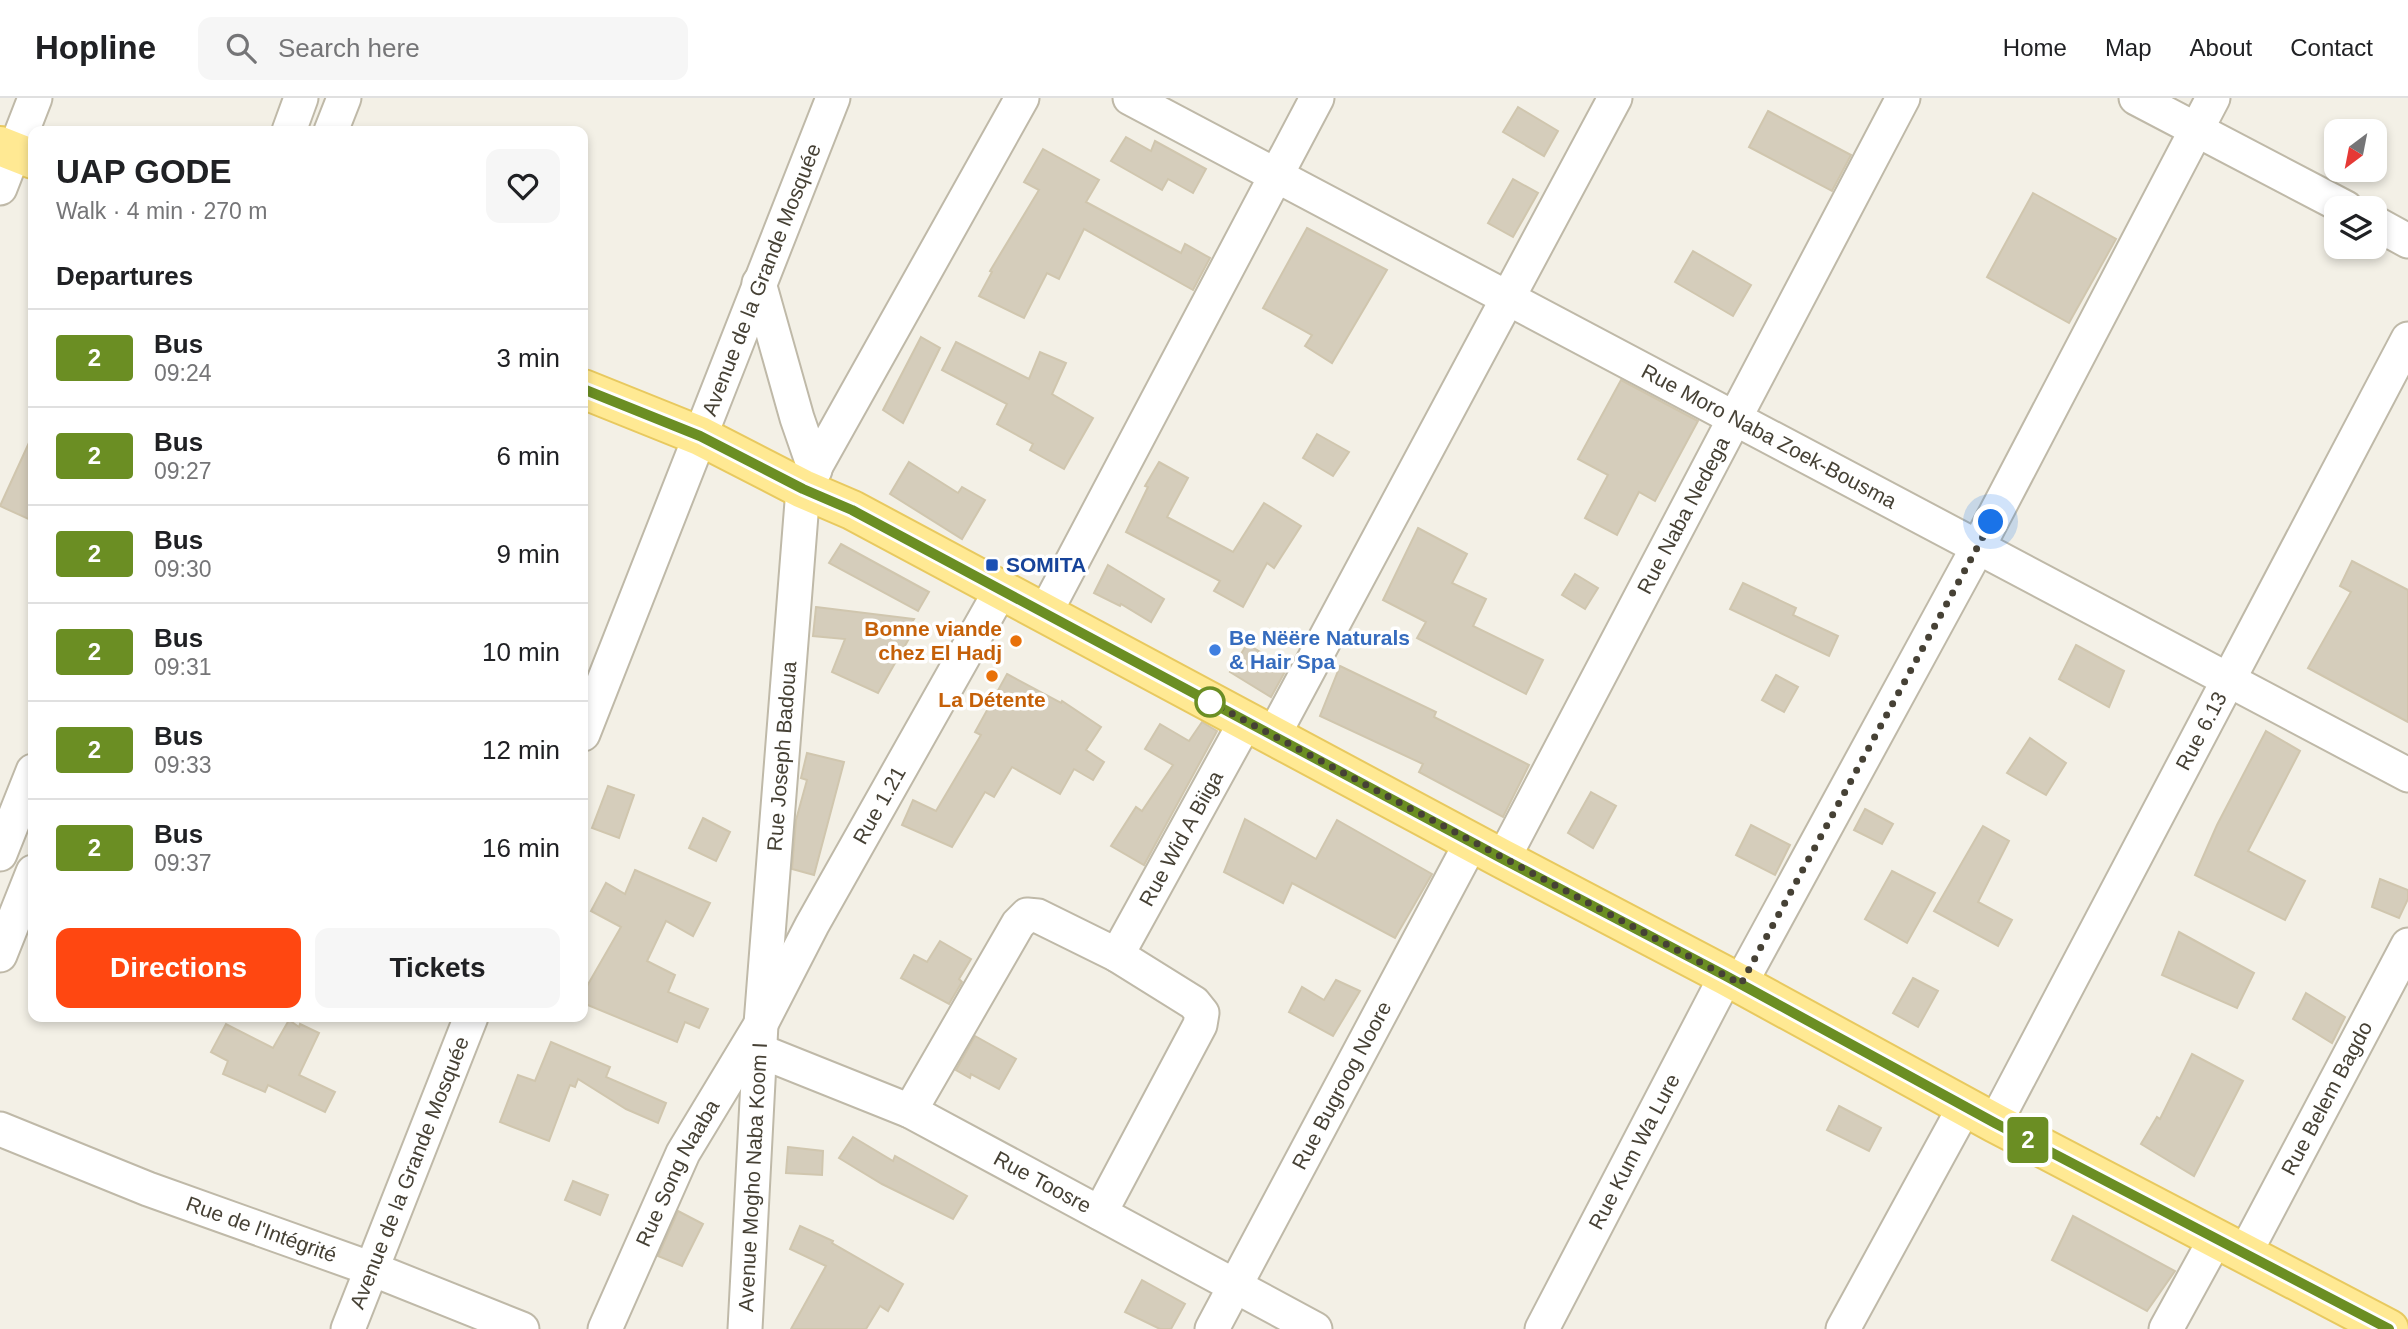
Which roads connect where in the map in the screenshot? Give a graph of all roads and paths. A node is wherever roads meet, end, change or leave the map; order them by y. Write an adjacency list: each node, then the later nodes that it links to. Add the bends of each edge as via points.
1 (35, 98): 15 (street)
2 (301, 98): 12 (street)
3 (344, 98): 13 (street)
4 (833, 98): 21 (street, Avenue de la Grande Mosquée)
5 (1022, 98): 27 (street)
6 (1130, 98): 16 (street, Rue Moro Naba Zoek-Bousma)
7 (1317, 98): 16 (street)
8 (1615, 98): 22 (street, Rue Wid A Biiga)
9 (1903, 98): 25 (street, Rue Naba Nedega)
10 (2136, 98): 14 (street)
11 (2213, 98): 14 (street, Rue Kum Wa Lure)
12 (291, 126)
13 (333, 126)
14 (2196, 130): 18 (street); 28 (street, Rue Kum Wa Lure)
15 (16, 152): 17 (street)
16 (1276, 175): 22 (street, Rue Moro Naba Zoek-Bousma); 30 (street)
17 (0, 188)
18 (2324, 197)
19 (2387, 230): 20 (street)
20 (2408, 241)
21 (760, 283): 26 (street, Avenue de la Grande Mosquée); 27 (street)
22 (1507, 298): 25 (street, Rue Moro Naba Zoek-Bousma); 33 (street, Rue Wid A Biiga)
23 (2408, 339): 31 (street, Rue 6.13)
24 (588, 391): 26 (main road)
25 (1734, 418): 28 (street, Rue Moro Naba Zoek-Bousma); 36 (street, Rue Naba Nedega)
26 (700, 436): 27 (main road); 32 (street, Avenue de la Grande Mosquée)
27 (809, 479): 29 (main road, via 852,510); 44 (street, Rue Joseph Badoua)
28 (1978, 547): 31 (street, Rue Moro Naba Zoek-Bousma); 42 (street, Rue Kum Wa Lure)
29 (1001, 590): 30 (main road); 44 (street, Rue 1.21, via 811,925)
30 (1045, 613): 33 (main road)
31 (2229, 680): 34 (street, Rue Moro Naba Zoek-Bousma); 46 (street, Rue 6.13)
32 (588, 720)
33 (1260, 729): 36 (main road); 41 (street, Rue Wid A Biiga)
34 (2408, 775)
35 (28, 784): 37 (street)
36 (1487, 851): 42 (main road); 51 (street, Rue Bugroog Noore)
37 (0, 854)
38 (28, 885): 40 (street)
39 (2408, 945): 49 (street, Rue Belem Bagdo)
40 (0, 955)
41 (1117, 955): 45 (street, via 1038,916 1027,915); 48 (street, via 1194,1003 1202,1013)
42 (1733, 980): 46 (main road); 58 (street, Rue Kum Wa Lure)
43 (469, 1022): 50 (street, Avenue de la Grande Mosquée)
44 (761, 1037): 45 (street, Rue Toosre); 54 (street, Rue Song Naaba, via 683,1153); 55 (street, Avenue Mogho Naba Koom I)
45 (910, 1111): 48 (street, Rue Toosre)
46 (1980, 1115): 49 (main road); 59 (street)
47 (0, 1129): 50 (street, Rue de l'Intégrité, via 148,1189)
48 (1100, 1213): 51 (street, Rue Toosre)
49 (2231, 1245): 60 (street, Rue Belem Bagdo); 61 (main road)
50 (372, 1269): 52 (street, Avenue de la Grande Mosquée); 53 (street, Rue de l'Intégrité)
51 (1235, 1285): 56 (street, Rue Bugroog Noore); 57 (street, Rue Toosre)
52 (348, 1329)
53 (522, 1329)
54 (605, 1329)
55 (745, 1329)
56 (1212, 1329)
57 (1315, 1329)
58 (1542, 1329)
59 (1843, 1329)
60 (2166, 1329)
61 (2389, 1329)

